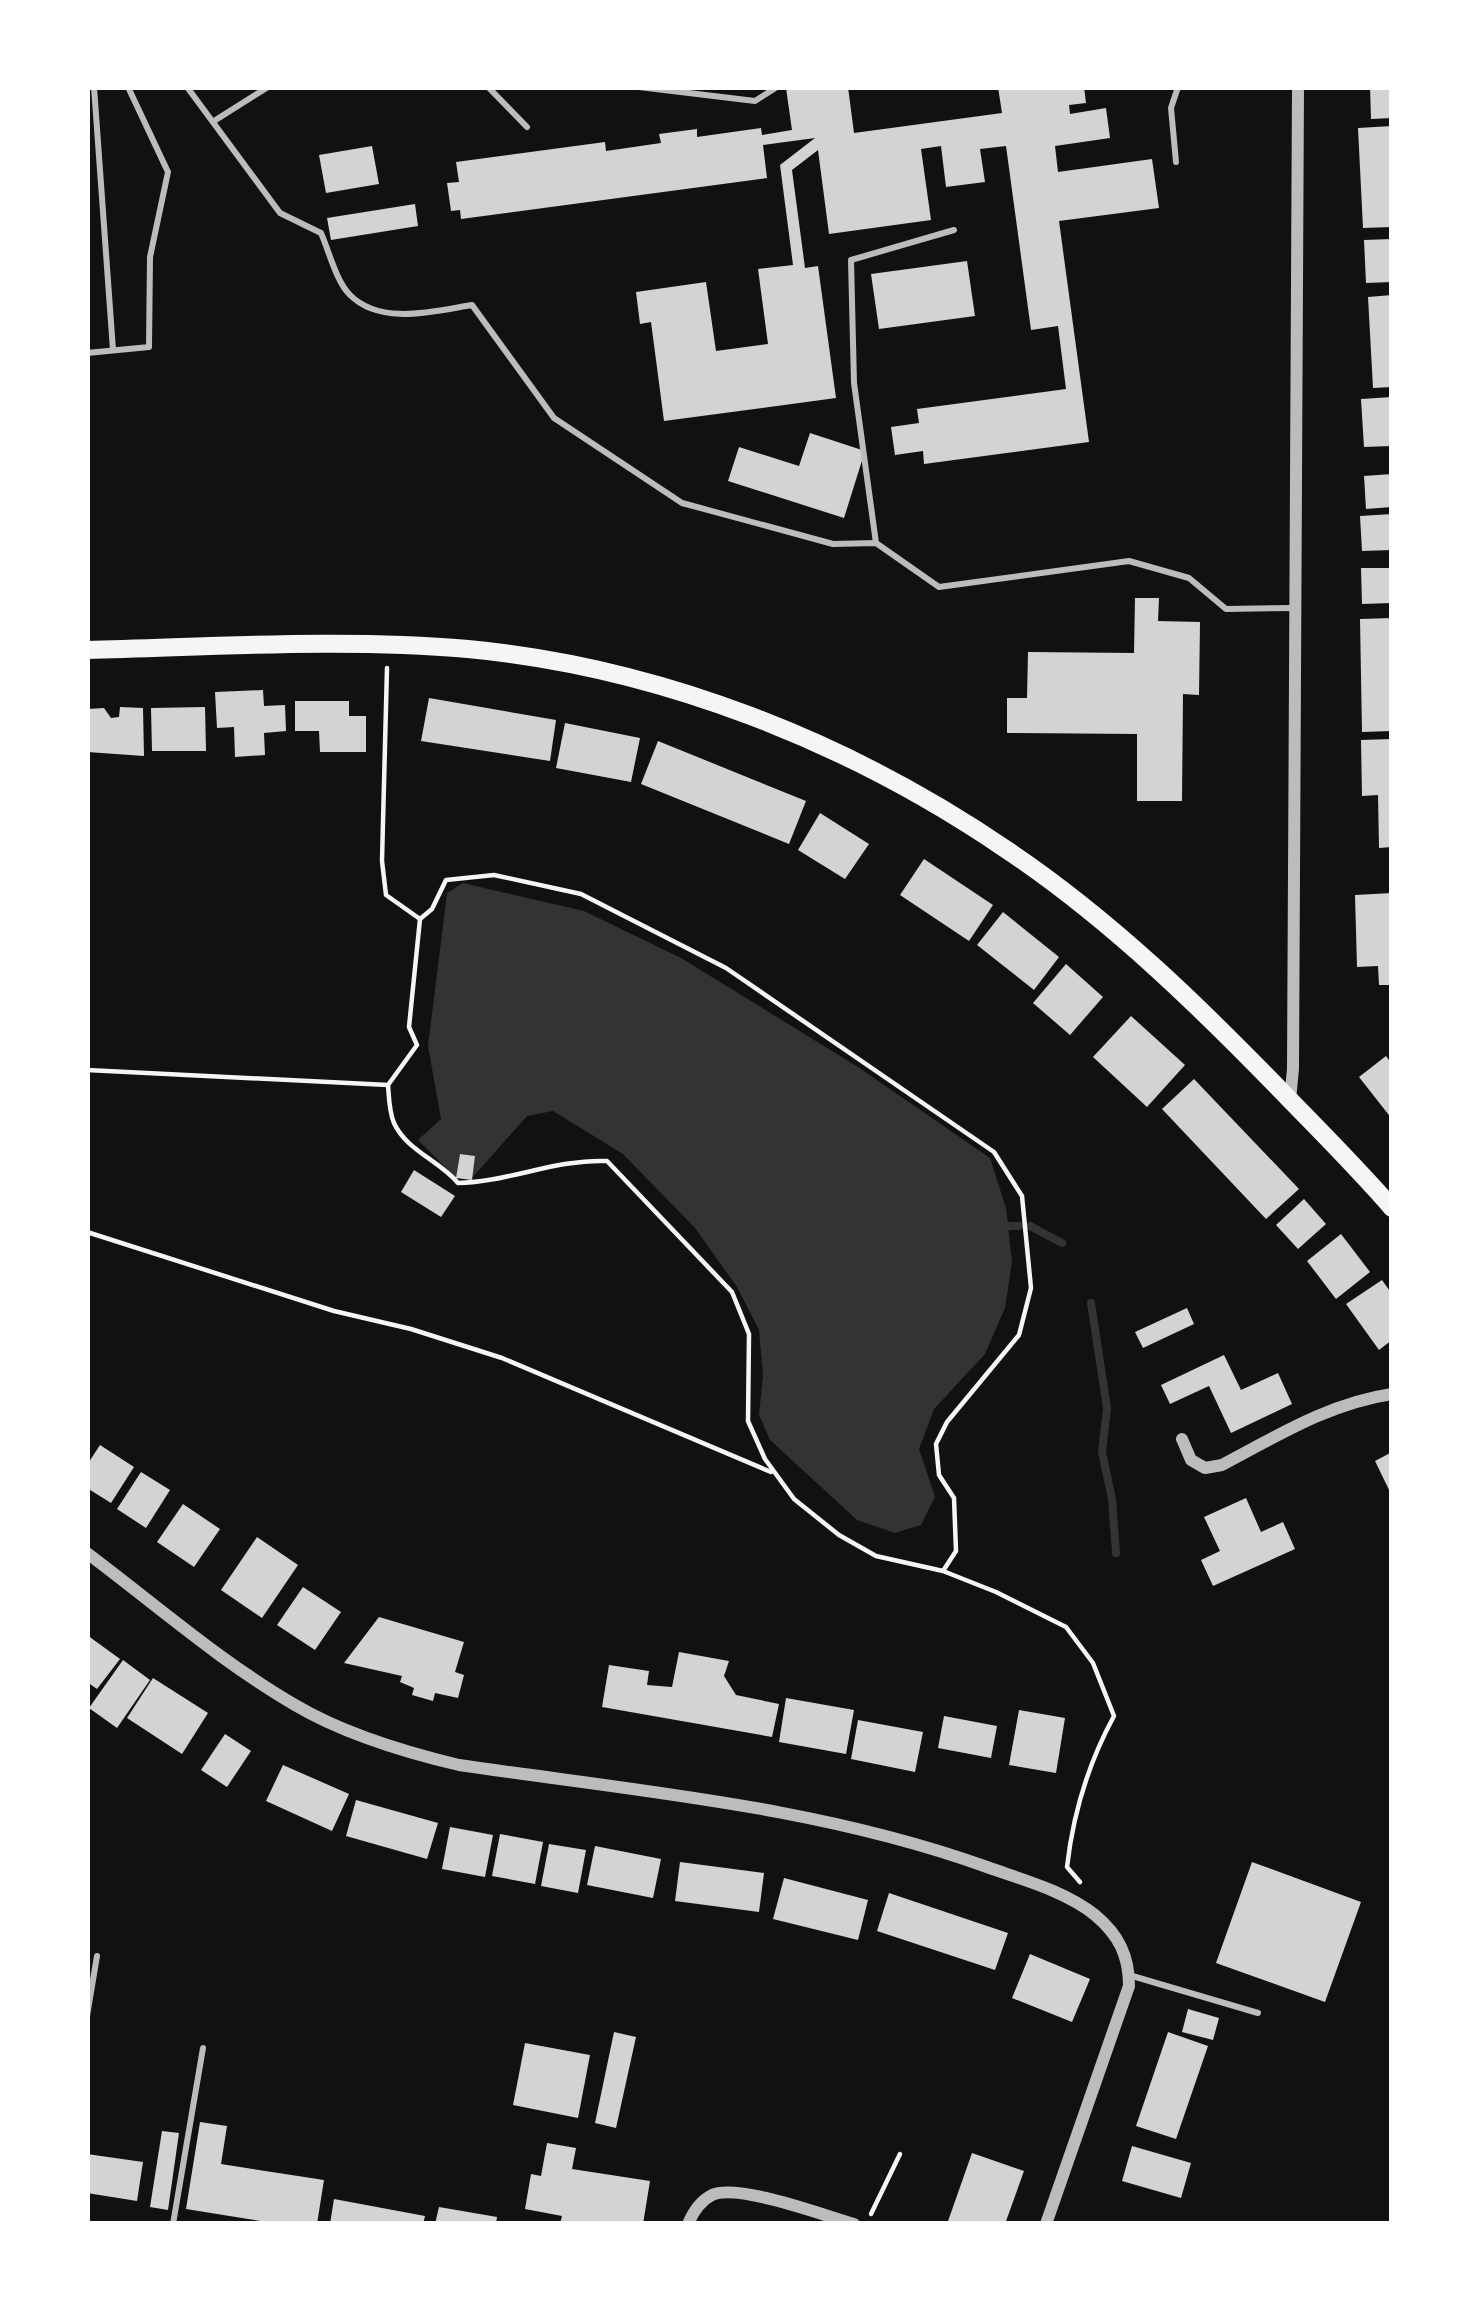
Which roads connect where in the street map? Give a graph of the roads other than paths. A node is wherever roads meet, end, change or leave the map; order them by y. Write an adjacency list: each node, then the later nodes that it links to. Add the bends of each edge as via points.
1 (94, 87): 15 (lane)
2 (128, 87): 15 (lane, via 168,172 150,257 149,347)
3 (187, 87): 11 (lane)
4 (268, 87): 11 (lane)
5 (488, 87): 12 (lane)
6 (639, 87): 10 (lane)
7 (777, 87): 10 (lane, via 755,101)
8 (1178, 87): 13 (lane, via 1171,108)
9 (1298, 87): 18 (street)
10 (679, 89)
11 (214, 122): 17 (lane, via 280,213 321,232 347,294 376,312 472,305 554,418 682,503 832,544)
12 (527, 127)
13 (1176, 162)
14 (954, 230): 17 (lane, via 851,260 854,383)
15 (113, 350): 16 (lane)
16 (87, 352)
17 (876, 543): 18 (lane, via 939,586 1129,561 1189,578 1226,609)
18 (1295, 608): 20 (street)
19 (87, 650): 20 (main road, via 472,650 657,686 799,734 1008,850 1163,974)
20 (1290, 1100): 21 (main road)
21 (1392, 1208)
22 (1392, 1394): 23 (street, via 1322,1413 1222,1465 1191,1460)
23 (1182, 1439)
24 (87, 1552): 26 (street, via 299,1708 411,1754 807,1815 914,1840 1074,1901 1124,1948)
25 (97, 1956): 28 (lane)
26 (1129, 1975): 27 (lane); 33 (street)
27 (1258, 2013)
28 (87, 2016)
29 (203, 2048): 30 (lane)
30 (172, 2224)
31 (688, 2224): 32 (street, via 715,2193 735,2192)
32 (854, 2224)
33 (1046, 2224)

